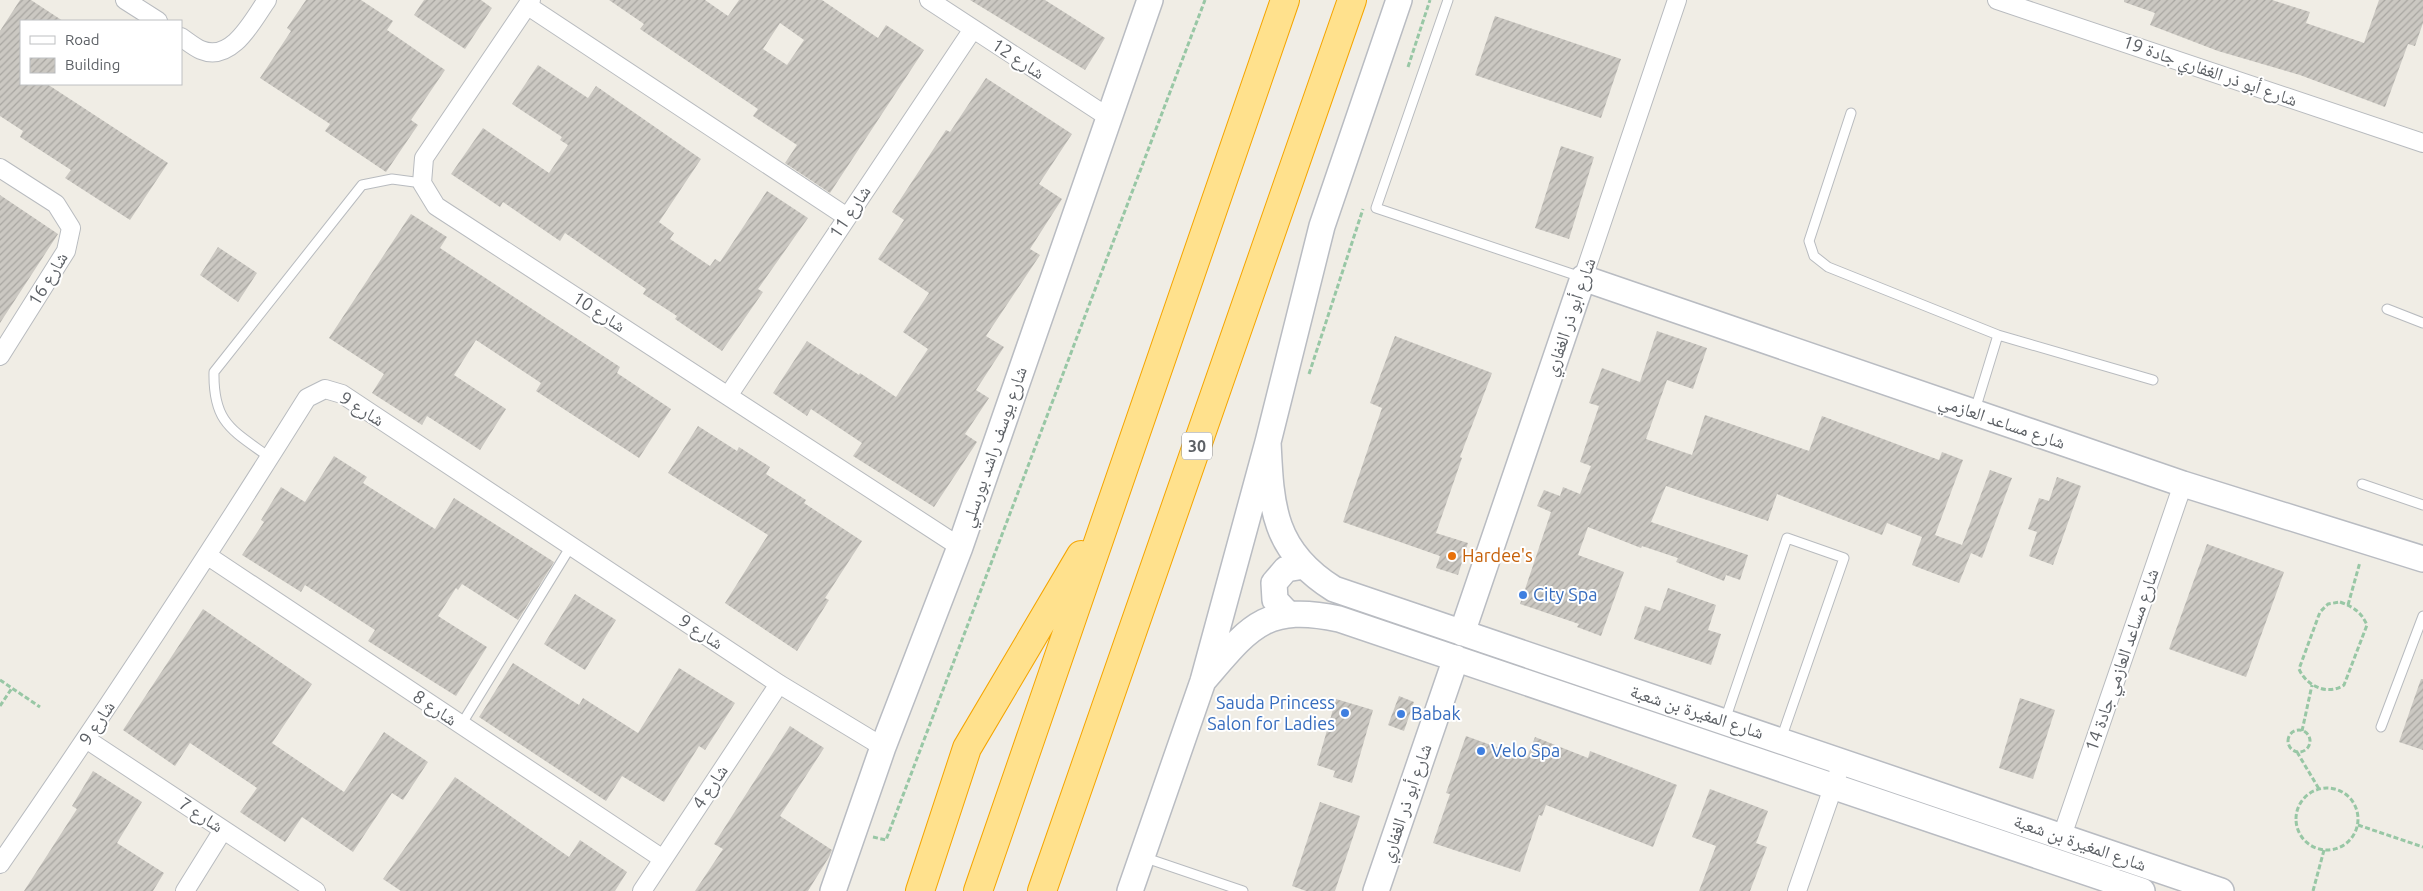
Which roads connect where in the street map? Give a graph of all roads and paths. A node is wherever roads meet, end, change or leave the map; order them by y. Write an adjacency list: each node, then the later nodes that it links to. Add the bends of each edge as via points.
1 (125, 0): 13 (street)
2 (267, 0): 15 (street, via 239,40 221,51 202,50)
3 (929, 0): 14 (street, شارع 12)
4 (1150, 0): 17 (main road, شارع يوسف راشد بورسلي)
5 (1204, 0): 67 (path, via 886,840)
6 (1285, 0): 34 (highway)
7 (1352, 0): 80 (highway, 30)
8 (1398, 0): 30 (main road, via 1322,226)
9 (1448, 0): 22 (lane, via 1376,208)
10 (1677, 0): 22 (street, شارع أبو ذر الغفاري)
11 (1998, 0): 18 (street, شارع أبو ذر الغفاري جادة 19)
12 (529, 3): 20 (street, via 424,158); 21 (street)
13 (156, 20)
14 (973, 29): 17 (street, شارع 12); 21 (street, شارع 11)
15 (182, 38)
16 (1851, 113): 25 (lane, via 1808,241 1814,256 1828,267)
17 (1108, 117): 38 (main road, شارع يوسف راشد بورسلي)
18 (2423, 143)
19 (0, 168): 26 (street, شارع 16, via 56,204 71,228 66,251)
20 (422, 183): 28 (street, شارع 10, via 436,206); 31 (lane, via 392,179 362,185 214,372 214,392 229,428)
21 (847, 217): 28 (street, شارع 11)
22 (1583, 278): 29 (main road, شارع مساعد العازمي); 45 (main road, شارع أبو ذر الغفاري)
23 (2387, 310): 24 (lane)
24 (2423, 323)
25 (1998, 335): 27 (lane); 29 (lane)
26 (0, 356)
27 (2153, 380)
28 (728, 396): 38 (street, شارع 10)
29 (1974, 412): 32 (main road, شارع مساعد العازمي)
30 (1268, 442): 41 (main road, شارع المغيرة بن شعبة, via 1270,496 1288,545); 48 (main road)
31 (270, 458): 37 (street, شارع 9, via 307,398 325,389 342,394); 39 (street, شارع 9)
32 (2182, 484): 36 (main road, شارع مساعد العازمي); 68 (street, شارع مساعد العازمي جادة 14)
33 (2362, 484): 35 (lane)
34 (1111, 505): 74 (highway, via 967,748); 79 (highway)
35 (2423, 505)
36 (2367, 541): 40 (main road, شارع مساعد العازمي); 42 (path)
37 (571, 546): 49 (street, شارع 9); 55 (lane)
38 (960, 547): 60 (main road, شارع يوسف راشد بورسلي)
39 (208, 556): 55 (street, شارع 8); 58 (street, شارع 9)
40 (2423, 559)
41 (1304, 566): 43 (main road, via 1286,568 1274,583 1275,600); 45 (main road, شارع المغيرة بن شعبة, via 1334,589)
42 (2348, 605): 50 (path, via 2340,602 2328,604 2320,612 2299,669); 50 (path, via 2362,614 2367,625 2344,685 2337,690)
43 (1288, 614): 46 (main road, شارع المغيرة بن شعبة, via 1318,614 1339,619); 48 (main road, شارع المغيرة بن شعبة, via 1252,628)
44 (2423, 616): 56 (lane)
45 (1462, 633): 54 (main road, شارع المغيرة بن شعبة)
46 (1456, 658): 63 (main road, شارع المغيرة بن شعبة); 83 (main road, شارع أبو ذر الغفاري)
47 (0, 680): 51 (path)
48 (1203, 681): 71 (main road)
49 (779, 684): 60 (street, شارع 9); 72 (street, شارع 4)
50 (2312, 685): 57 (path)
51 (12, 688): 52 (path); 53 (path)
52 (0, 706)
53 (40, 707)
54 (1724, 721): 59 (main road, شارع المغيرة بن شعبة); 59 (lane, via 1787,538 1844,558)
55 (461, 725): 72 (street, شارع 8)
56 (2381, 727)
57 (2302, 731): 61 (path, via 2310,741 2304,751); 61 (path, via 2292,733 2289,738 2292,749)
58 (86, 739): 66 (street, شارع 7); 73 (street, شارع 9)
59 (1781, 740): 62 (main road, شارع المغيرة بن شعبة)
60 (883, 747): 67 (main road, شارع يوسف راشد بورسلي)
61 (2297, 752): 64 (path)
62 (1842, 761): 63 (street); 68 (main road, شارع المغيرة بن شعبة)
63 (1834, 786): 84 (street); 85 (main road, شارع المغيرة بن شعبة, via 2100,881)
64 (2319, 789): 65 (path, via 2337,789 2347,794 2358,814); 70 (path, via 2305,797 2296,818 2304,839)
65 (2358, 825): 69 (path); 70 (path, via 2346,844)
66 (223, 830): 75 (street); 76 (street, شارع 7)
67 (853, 833): 78 (main road, شارع يوسف راشد بورسلي)
68 (2062, 836): 86 (main road, شارع المغيرة بن شعبة)
69 (2423, 847)
70 (2324, 850): 87 (path)
71 (1142, 857): 81 (main road); 82 (lane)
72 (663, 859): 77 (street, شارع 4)
73 (0, 864)
74 (920, 887)
75 (185, 891)
76 (316, 891)
77 (642, 891)
78 (833, 891)
79 (978, 891)
80 (1042, 891)
81 (1130, 891)
82 (1243, 891)
83 (1376, 891)
84 (1797, 891)
85 (2142, 891)
86 (2221, 891)
87 (2313, 891)

